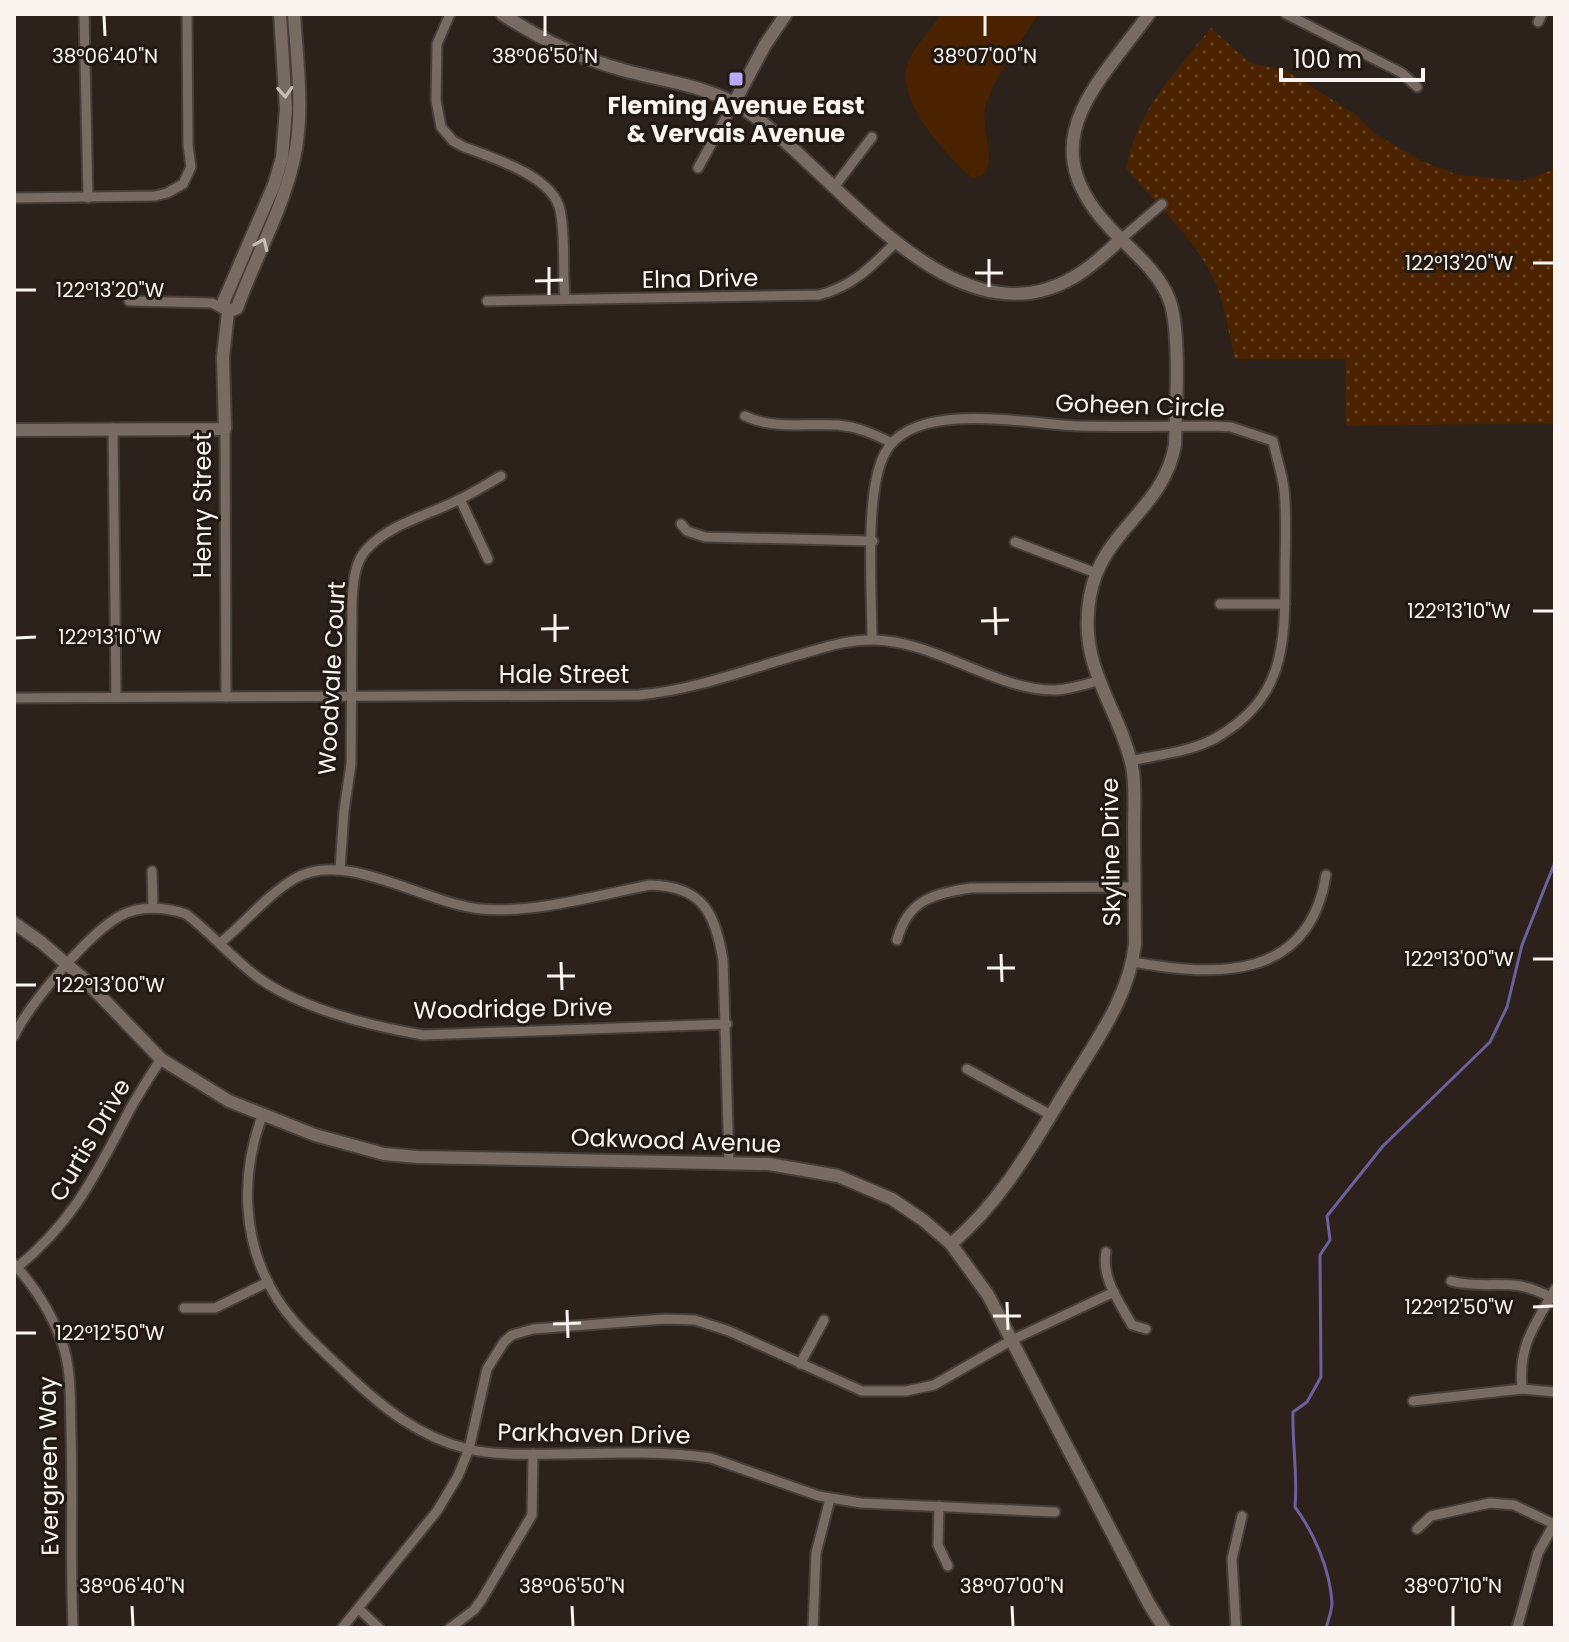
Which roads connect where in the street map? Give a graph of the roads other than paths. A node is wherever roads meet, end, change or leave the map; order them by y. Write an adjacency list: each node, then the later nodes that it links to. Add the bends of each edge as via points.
1 (84, 14): 16 (street)
2 (187, 14): 16 (street, via 191,168 183,184 167,193)
3 (280, 14): 23 (street, Henry Street, one-way to 23, via 286,109 282,158 223,303)
4 (294, 14): 23 (street, Henry Street, one-way to 4, via 237,308 294,162 299,108)
5 (450, 14): 20 (street, via 437,44 441,127 453,141 551,191 559,207)
6 (502, 14): 11 (street, via 580,57)
7 (786, 14): 11 (street)
8 (1149, 14): 18 (street, Skyline Drive, via 1092,93 1073,133 1072,162 1079,186)
9 (1286, 14): 10 (street, via 1402,73)
10 (1417, 87)
11 (734, 103): 13 (street); 14 (street)
12 (872, 137): 14 (street)
13 (698, 168)
14 (834, 187): 19 (street)
15 (14, 198): 16 (street)
16 (88, 198)
17 (1162, 204): 18 (street)
18 (1121, 239): 19 (street, via 1072,278 1013,293 949,279); 25 (street, Skyline Drive, via 1156,277 1173,308)
19 (897, 241): 20 (street, Elna Drive, via 856,280 819,295)
20 (565, 298): 22 (street, Elna Drive)
21 (129, 301): 23 (street, via 212,303)
22 (487, 301)
23 (228, 312): 27 (street, Henry Street)
24 (745, 416): 29 (street, via 758,423 866,430)
25 (1175, 426): 29 (street, Goheen Circle, via 944,420); 36 (street, Skyline Drive, via 1164,481 1116,538); 38 (street, Goheen Circle, via 1231,427 1273,441 1284,486)
26 (113, 428): 27 (street); 28 (street); 42 (street)
27 (225, 429): 43 (street, Henry Street)
28 (14, 430)
29 (892, 443): 33 (street, via 873,494)
30 (501, 476): 31 (street, Woodvale Court)
31 (460, 499): 35 (street); 41 (street, Woodvale Court, via 383,535 360,559 352,602)
32 (681, 524): 33 (street, via 705,537)
33 (873, 541): 39 (street)
34 (1015, 542): 36 (street)
35 (488, 559)
36 (1096, 573): 40 (street, Skyline Drive, via 1088,642)
37 (1220, 604): 38 (street)
38 (1285, 604): 45 (street, Goheen Circle, via 1281,656 1249,713 1195,747)
39 (872, 639): 40 (street, Hale Street, via 935,653 1041,689); 41 (street, Hale Street, via 832,645 672,692)
40 (1097, 681): 45 (street, Skyline Drive)
41 (351, 696): 43 (street, Hale Street); 46 (street, Woodvale Court, via 351,764)
42 (116, 697): 43 (street, Hale Street); 44 (street, Hale Street)
43 (226, 697)
44 (14, 698)
45 (1130, 761): 49 (street, Skyline Drive)
46 (340, 869): 53 (street, via 297,877); 56 (street, via 480,909 519,909 650,885 685,891 698,898 719,934)
47 (152, 871): 50 (street)
48 (1326, 875): 54 (street, via 1307,925 1270,960 1206,969)
49 (1135, 887): 52 (street, via 950,891 911,909); 54 (street, Skyline Drive)
50 (153, 908): 53 (street, Woodridge Drive, via 186,914); 55 (street, via 119,916)
51 (14, 923): 55 (street, Oakwood Avenue)
52 (897, 940)
53 (220, 943): 56 (street, Woodridge Drive, via 259,978 293,997 423,1035)
54 (1133, 962): 60 (street, Skyline Drive, via 1115,1009)
55 (66, 965): 57 (street); 58 (street, Oakwood Avenue)
56 (727, 1024): 62 (street)
57 (14, 1036)
58 (161, 1059): 61 (street, Oakwood Avenue); 65 (street, Curtis Drive, via 84,1196)
59 (967, 1069): 60 (street)
60 (1051, 1115): 63 (street, Skyline Drive, via 1000,1195)
61 (262, 1116): 62 (street, Oakwood Avenue, via 384,1154); 67 (street, Parkhaven Drive, via 249,1160 247,1204 254,1253)
62 (729, 1162): 63 (street, Oakwood Avenue, via 838,1176 923,1220)
63 (951, 1244): 73 (street, Oakwood Avenue)
64 (1106, 1252): 68 (street, via 1104,1265)
65 (15, 1268): 88 (street, Evergreen Way, via 49,1312 66,1357)
66 (1451, 1281): 69 (street, via 1515,1283)
67 (268, 1282): 70 (street, via 215,1308); 78 (street, Parkhaven Drive, via 290,1317 383,1405 435,1440)
68 (1114, 1292): 72 (street, via 1132,1325); 73 (street)
69 (1553, 1293): 75 (street, via 1523,1348)
70 (184, 1308)
71 (824, 1320): 74 (street)
72 (1146, 1329)
73 (1012, 1340): 74 (street, via 934,1385 906,1391 862,1391); 93 (street, Oakwood Avenue)
74 (800, 1364): 78 (street, via 695,1320 533,1329 512,1335 494,1355)
75 (1522, 1389): 76 (street); 77 (street)
76 (1555, 1392)
77 (1413, 1401)
78 (469, 1449): 79 (street, Parkhaven Drive); 87 (street, via 437,1511)
79 (533, 1454): 80 (street, Parkhaven Drive, via 711,1458); 91 (street, via 528,1524 474,1610)
80 (830, 1499): 81 (street, Parkhaven Drive); 92 (street, via 816,1553)
81 (939, 1506): 82 (street, Parkhaven Drive); 86 (street, via 938,1545)
82 (1055, 1512)
83 (1242, 1516): 94 (street, via 1232,1559)
84 (1555, 1523): 85 (street, via 1514,1505 1490,1503 1431,1516); 95 (street, via 1538,1553)
85 (1417, 1529)
86 (948, 1566)
87 (359, 1609): 89 (street); 90 (street)
88 (73, 1628)
89 (342, 1628)
90 (379, 1628)
91 (450, 1628)
92 (813, 1628)
93 (1164, 1628)
94 (1236, 1628)
95 (1517, 1628)

